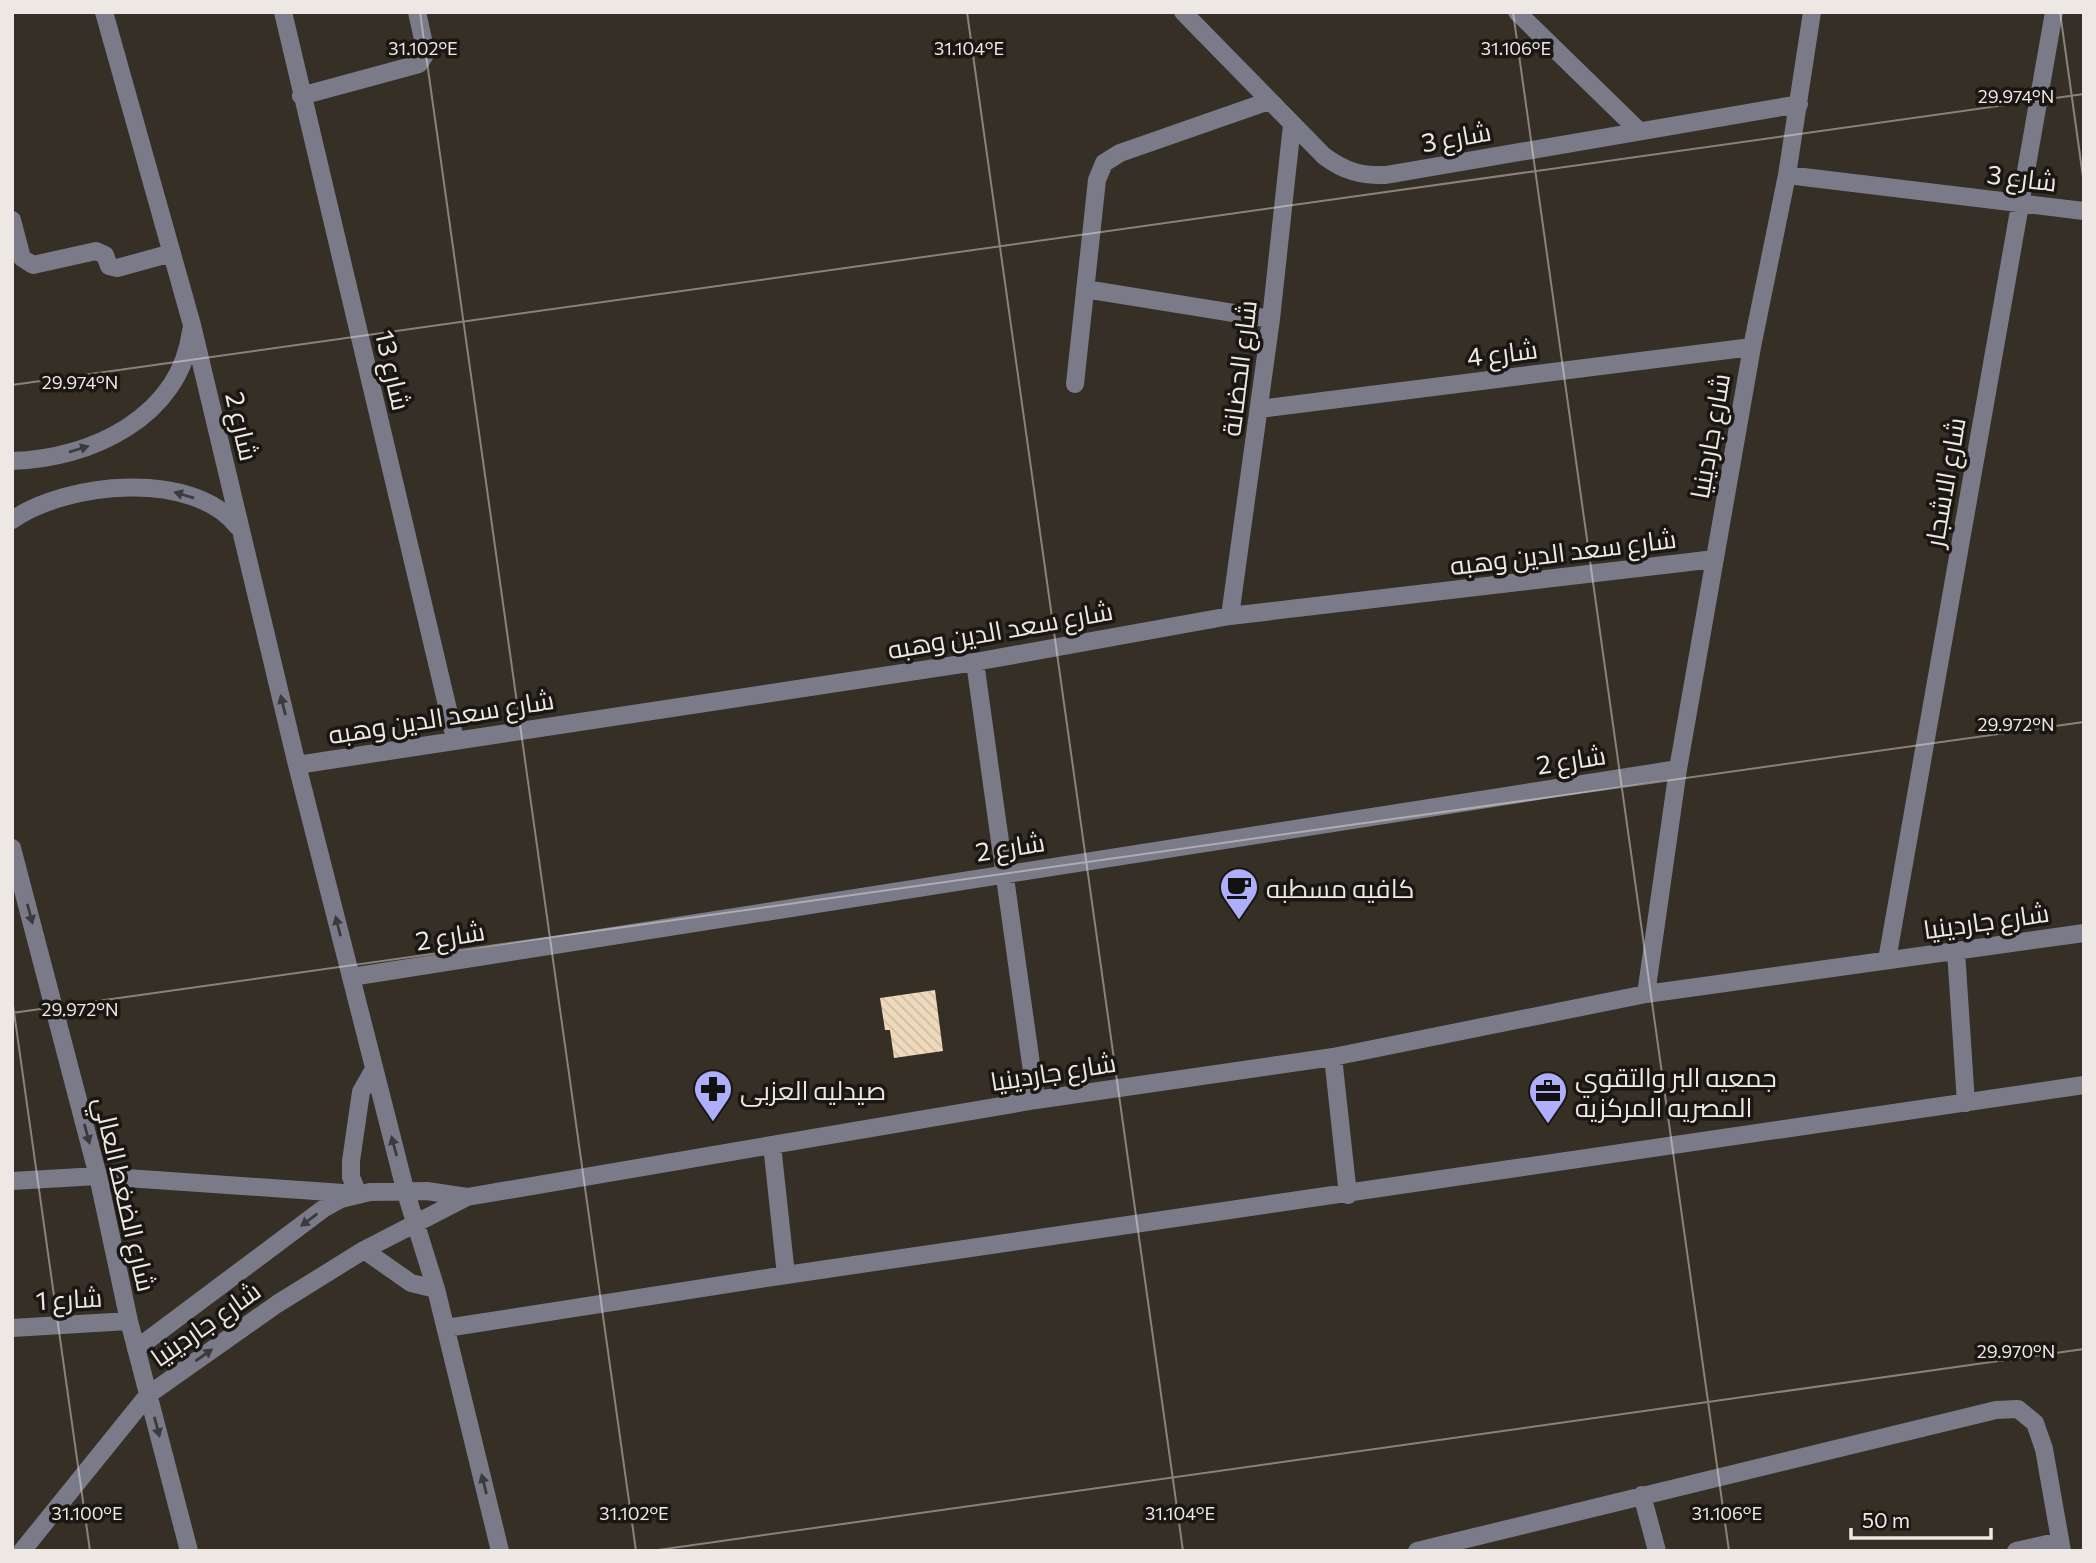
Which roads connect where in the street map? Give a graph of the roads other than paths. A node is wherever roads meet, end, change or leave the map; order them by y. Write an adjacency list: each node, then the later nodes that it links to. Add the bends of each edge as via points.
1 (104, 12): 17 (street, شارع 2)
2 (283, 12): 8 (street, شارع 13)
3 (417, 12): 8 (street, via 426,53 419,64)
4 (1183, 12): 9 (street, شارع 3)
5 (1517, 12): 12 (street)
6 (1812, 12): 10 (street, شارع جاردينيا)
7 (2054, 12): 14 (street, شارع الاشجار)
8 (301, 96): 30 (street, شارع 13)
9 (1269, 101): 11 (street, شارع 3); 18 (street, via 1120,153 1104,163 1097,180)
10 (1799, 104): 12 (street, شارع 3); 13 (street, شارع جاردينيا)
11 (1292, 125): 12 (street, شارع 3, via 1337,166 1369,176); 19 (street, شارع الحضانة)
12 (1638, 130)
13 (1787, 175): 14 (street, شارع 3); 21 (street, شارع جاردينيا)
14 (2020, 203): 15 (street, شارع 3); 37 (street, شارع الاشجار)
15 (2084, 211)
16 (12, 220): 17 (street, via 22,258 33,265 96,251 105,255 108,266 117,268)
17 (172, 253): 20 (street, شارع 2)
18 (1085, 289): 19 (street); 22 (street)
19 (1271, 319): 23 (street, شارع الحضانة)
20 (192, 325): 24 (street, one-way to 20, via 85,448 143,417 172,385 189,346); 26 (street, شارع 2)
21 (1752, 347): 23 (street, شارع 4); 27 (street, شارع جاردينيا)
22 (1075, 384)
23 (1259, 409): 28 (street, شارع الحضانة)
24 (12, 461)
25 (12, 520): 26 (street, one-way to 25, via 229,515 208,504 142,487 96,490 53,500)
26 (240, 530): 31 (street, شارع 2, one-way to 26)
27 (1715, 559): 28 (street, شارع سعد الدين وهبه); 32 (street, شارع جاردينيا)
28 (1230, 616): 29 (street, شارع سعد الدين وهبه)
29 (975, 662): 30 (street, شارع سعد الدين وهبه); 34 (street)
30 (455, 739): 31 (street, شارع سعد الدين وهبه)
31 (297, 765): 38 (street, شارع 2, one-way to 31)
32 (1678, 769): 34 (street, شارع 2); 39 (street, شارع جاردينيا)
33 (12, 848): 46 (street, شارع الضغط العالي, one-way to 46)
34 (1005, 874): 38 (street, شارع 2); 43 (street)
35 (2084, 933): 36 (street, شارع جاردينيا)
36 (1956, 951): 37 (street, شارع جاردينيا); 44 (street)
37 (1886, 960): 39 (street, شارع جاردينيا)
38 (351, 977): 41 (street, شارع 2)
39 (1646, 994): 40 (street, شارع جاردينيا)
40 (1333, 1057): 43 (street, شارع جاردينيا); 50 (street)
41 (374, 1069): 48 (street, شارع 2, one-way to 41); 49 (street, via 361,1092 351,1161)
42 (2084, 1086): 44 (street)
43 (1036, 1100): 45 (street, شارع جاردينيا)
44 (1966, 1103): 50 (street)
45 (772, 1145): 51 (street, شارع جاردينيا); 54 (street)
46 (98, 1176): 47 (street); 49 (street); 56 (street, شارع الضغط العالي)
47 (12, 1181)
48 (406, 1193): 49 (street, شارع جاردينيا); 51 (street, شارع جاردينيا); 52 (street, شارع 2)
49 (358, 1194): 59 (street, شارع جاردينيا, one-way to 59, via 323,1209)
50 (1348, 1195): 54 (street)
51 (467, 1197): 52 (street, شارع جاردينيا)
52 (416, 1223): 53 (street, شارع جاردينيا); 55 (street, شارع 2)
53 (364, 1250): 55 (street, via 411,1283); 60 (street, شارع جاردينيا, one-way to 53, via 277,1304)
54 (786, 1275): 58 (street)
55 (436, 1289): 58 (street, شارع 2)
56 (129, 1321): 57 (street, شارع 1); 59 (street, شارع الضغط العالي)
57 (12, 1328)
58 (446, 1328): 65 (street, شارع 2, one-way to 58)
59 (136, 1349): 60 (street, شارع الضغط العالي)
60 (148, 1395): 63 (street, شارع جاردينيا); 64 (street, شارع الضغط العالي, one-way to 64)
61 (1642, 1495): 62 (street, via 1996,1410 2018,1409 2035,1423 2044,1449); 66 (street); 67 (street)
62 (2061, 1546): 68 (street)
63 (22, 1551)
64 (189, 1551)
65 (500, 1551)
66 (1417, 1551)
67 (1657, 1551)
68 (2015, 1551)

